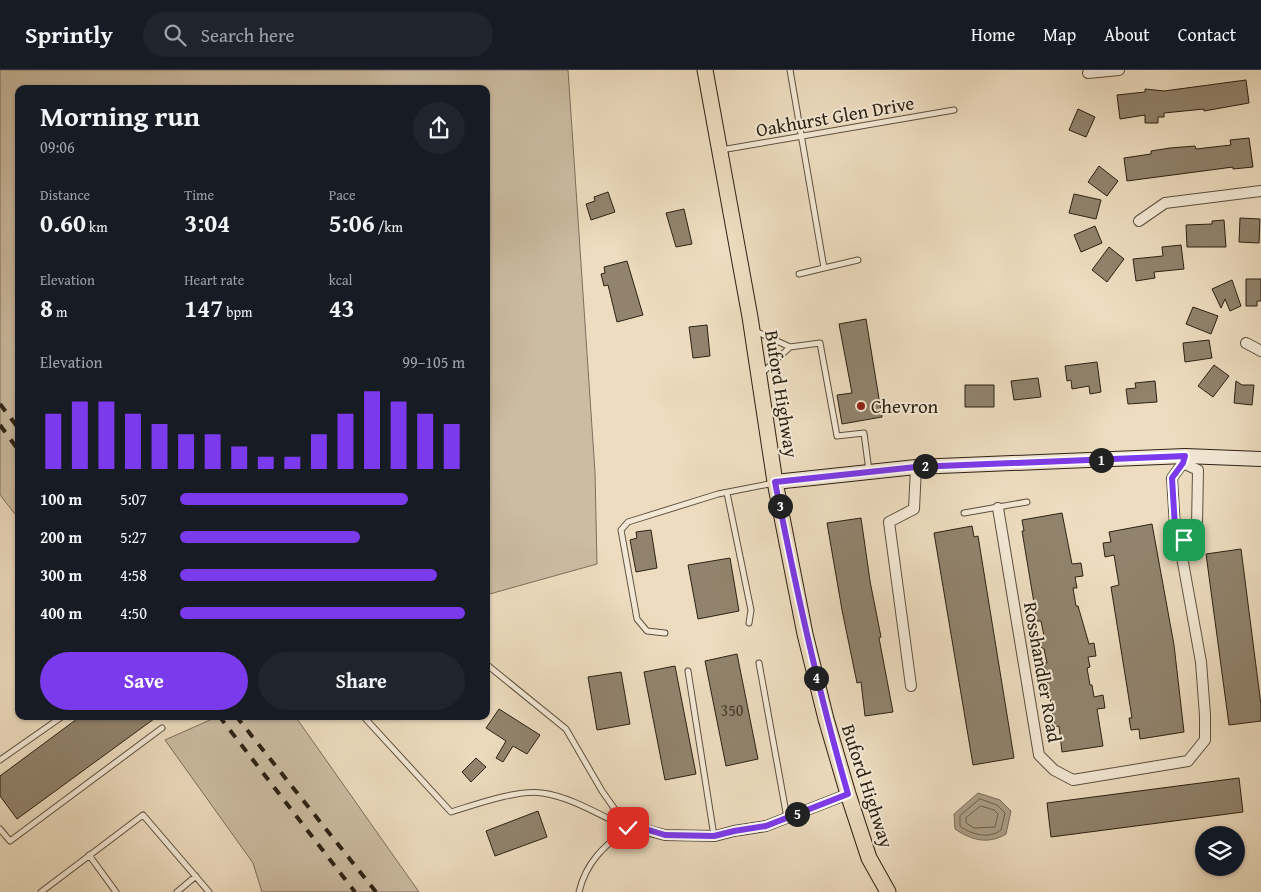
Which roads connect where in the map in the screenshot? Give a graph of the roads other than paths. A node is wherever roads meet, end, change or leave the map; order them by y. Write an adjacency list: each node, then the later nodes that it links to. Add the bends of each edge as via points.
1 (705, 70): 7 (main road, Buford Highway)
2 (790, 70): 6 (lane)
3 (1119, 70): 4 (street)
4 (1088, 73)
5 (954, 110): 6 (lane, Oakhurst Glen Drive)
6 (802, 136): 7 (lane, Oakhurst Glen Drive); 11 (lane)
7 (720, 150): 13 (main road, Buford Highway)
8 (1261, 191): 9 (street, via 1165,202)
9 (1139, 221)
10 (858, 260): 11 (lane)
11 (824, 268): 12 (lane)
12 (799, 274)
13 (752, 329): 15 (lane); 17 (main road, Buford Highway)
14 (1246, 343): 16 (street)
15 (790, 347): 17 (lane); 21 (lane, via 820,343 837,436 864,433)
16 (1261, 351)
17 (760, 376): 22 (main road, Buford Highway)
18 (1261, 459): 19 (street)
19 (1184, 460): 20 (street); 27 (street, Rosshandler Road, via 1172,478 1175,527); 27 (street, via 1198,470 1199,494 1197,526)
20 (916, 467): 21 (street); 33 (street, via 914,509 889,522)
21 (869, 471): 22 (street)
22 (775, 482): 23 (lane); 38 (main road, Buford Highway, via 805,634)
23 (727, 492): 28 (lane, via 751,610); 29 (lane, via 628,522 621,530 637,619 647,631)
24 (1027, 502): 25 (lane)
25 (998, 508): 26 (lane); 27 (street, Rosshandler Road, via 1039,755 1054,770 1073,780 1188,762 1205,740 1201,662 1182,557)
26 (964, 513)
27 (1184, 540)
28 (749, 623)
29 (665, 633)
30 (759, 663): 39 (lane)
31 (490, 667): 40 (lane, via 566,729)
32 (688, 670): 42 (lane)
33 (911, 686)
34 (57, 720): 37 (lane)
35 (367, 720): 40 (lane, via 451,812 496,798 540,792 563,798)
36 (162, 728): 41 (lane, via 10,841)
37 (0, 760)
38 (848, 794): 39 (street); 50 (main road, Buford Highway, via 869,858)
39 (788, 818): 42 (street, via 766,826)
40 (628, 828): 42 (street, via 642,828 665,835); 49 (lane, via 603,846 583,874)
41 (0, 829)
42 (714, 836)
43 (89, 855): 44 (lane, via 143,815); 45 (lane); 46 (lane)
44 (196, 876): 47 (lane); 48 (lane)
45 (41, 892)
46 (116, 892)
47 (177, 892)
48 (209, 892)
49 (579, 892)
50 (888, 892)

